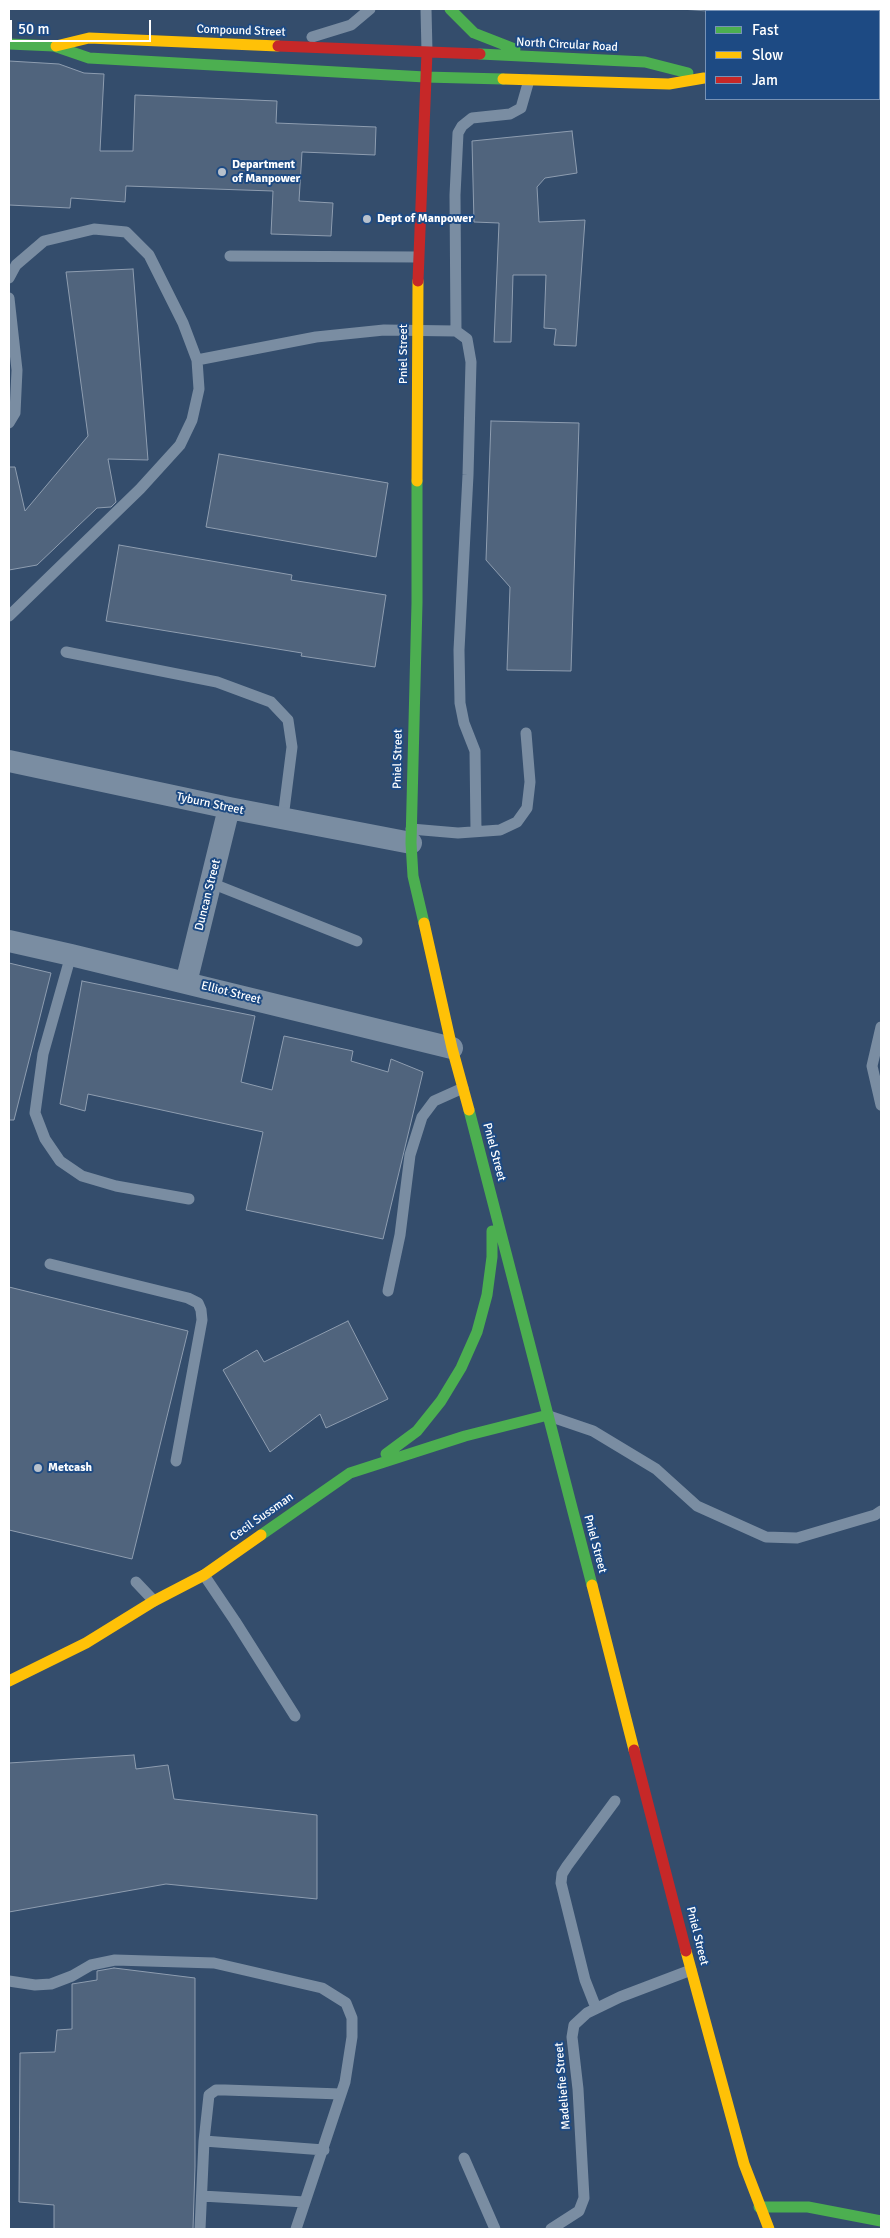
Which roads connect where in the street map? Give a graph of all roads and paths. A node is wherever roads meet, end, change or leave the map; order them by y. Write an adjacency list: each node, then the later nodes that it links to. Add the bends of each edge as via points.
1 (370, 9): 6 (lane, via 338,30)
2 (426, 9): 7 (lane)
3 (450, 9): 8 (street, via 474,33)
4 (9, 44): 5 (street, Compound Street)
5 (54, 46): 6 (street, Compound Street, via 89,38); 9 (street, Compound Street, via 89,58)
6 (274, 46): 7 (street, Compound Street)
7 (426, 52): 8 (street, North Circular Road); 9 (street, Pniel Street)
8 (536, 57): 10 (street, North Circular Road, via 645,62)
9 (425, 77): 11 (street, North Circular Road); 13 (street, Pniel Street)
10 (705, 78): 11 (street, North Circular Road, via 670,84)
11 (530, 79): 17 (lane, via 521,108 510,114 472,118 458,134)
12 (230, 256): 13 (lane)
13 (418, 257): 16 (street, Pniel Street)
14 (9, 278): 18 (lane, via 16,265 44,241 94,230 126,232 149,256 183,323)
15 (9, 298): 19 (lane, via 16,370 15,413)
16 (418, 329): 17 (lane); 18 (lane, via 316,336); 27 (street, Pniel Street, via 417,603)
17 (456, 331): 26 (lane, via 467,339 471,362 459,650 460,703 475,751)
18 (197, 360): 20 (lane, via 199,389 192,420 180,445 140,489)
19 (9, 423)
20 (9, 616)
21 (66, 652): 25 (lane, via 217,682 271,702 288,720 292,747)
22 (526, 734): 26 (lane, via 530,782 527,808 518,822 500,830)
23 (9, 760): 24 (street, Tyburn Street)
24 (229, 808): 25 (street, Tyburn Street); 28 (street, Duncan Street)
25 (283, 818): 27 (street, Tyburn Street)
26 (476, 831): 27 (lane)
27 (411, 836): 34 (street, Pniel Street, via 418,900)
28 (211, 883): 29 (lane); 32 (street, Duncan Street)
29 (357, 940)
30 (9, 942): 31 (street, Elliot Street)
31 (71, 955): 32 (street, Elliot Street); 38 (lane, via 43,1054 35,1113 45,1139 60,1161 82,1176 116,1186)
32 (186, 982): 34 (street, Elliot Street)
33 (881, 1027): 36 (lane, via 872,1066)
34 (452, 1048): 35 (street, Pniel Street)
35 (463, 1088): 37 (street, Pniel Street); 40 (lane, via 434,1101 422,1117 410,1155 400,1235)
36 (881, 1105)
37 (478, 1144): 41 (street, Pniel Street); 43 (street, via 492,1218 492,1257 487,1295 477,1332 462,1368 417,1431)
38 (189, 1199)
39 (50, 1264): 42 (lane, via 198,1303 202,1320)
40 (388, 1292)
41 (548, 1416): 43 (street, Cecil Sussman, via 465,1436); 44 (lane, via 593,1431 656,1469 696,1506 766,1537 797,1538); 51 (street, Pniel Street)
42 (176, 1461)
43 (350, 1473): 45 (street, Cecil Sussman)
44 (881, 1511)
45 (204, 1575): 47 (street, Cecil Sussman); 49 (lane)
46 (136, 1582): 47 (lane)
47 (154, 1601): 48 (street, Cecil Sussman, via 86,1643)
48 (9, 1681)
49 (295, 1716)
50 (615, 1802): 53 (lane, via 567,1866 561,1883 585,1980)
51 (691, 1970): 53 (lane, Madeliefie Street); 60 (street, Pniel Street, via 744,2164)
52 (9, 1981): 54 (lane, via 28,1985 51,1984 90,1965 115,1960 214,1963 322,1988 346,2003 352,2018 352,2037)
53 (596, 2008): 67 (lane, Madeliefie Street, via 574,2025 572,2037 584,2198 579,2212)
54 (341, 2094): 55 (lane, via 216,2090 209,2095); 56 (lane)
55 (204, 2141): 56 (lane); 58 (lane)
56 (324, 2150): 59 (lane)
57 (464, 2158): 66 (lane)
58 (202, 2196): 59 (lane); 64 (lane)
59 (304, 2202): 65 (lane)
60 (759, 2207): 61 (street, via 808,2207); 68 (street, Pniel Street)
61 (848, 2215): 62 (street); 63 (street)
62 (881, 2221)
63 (830, 2222)
64 (200, 2229)
65 (296, 2229)
66 (495, 2229)
67 (551, 2229)
68 (769, 2229)

